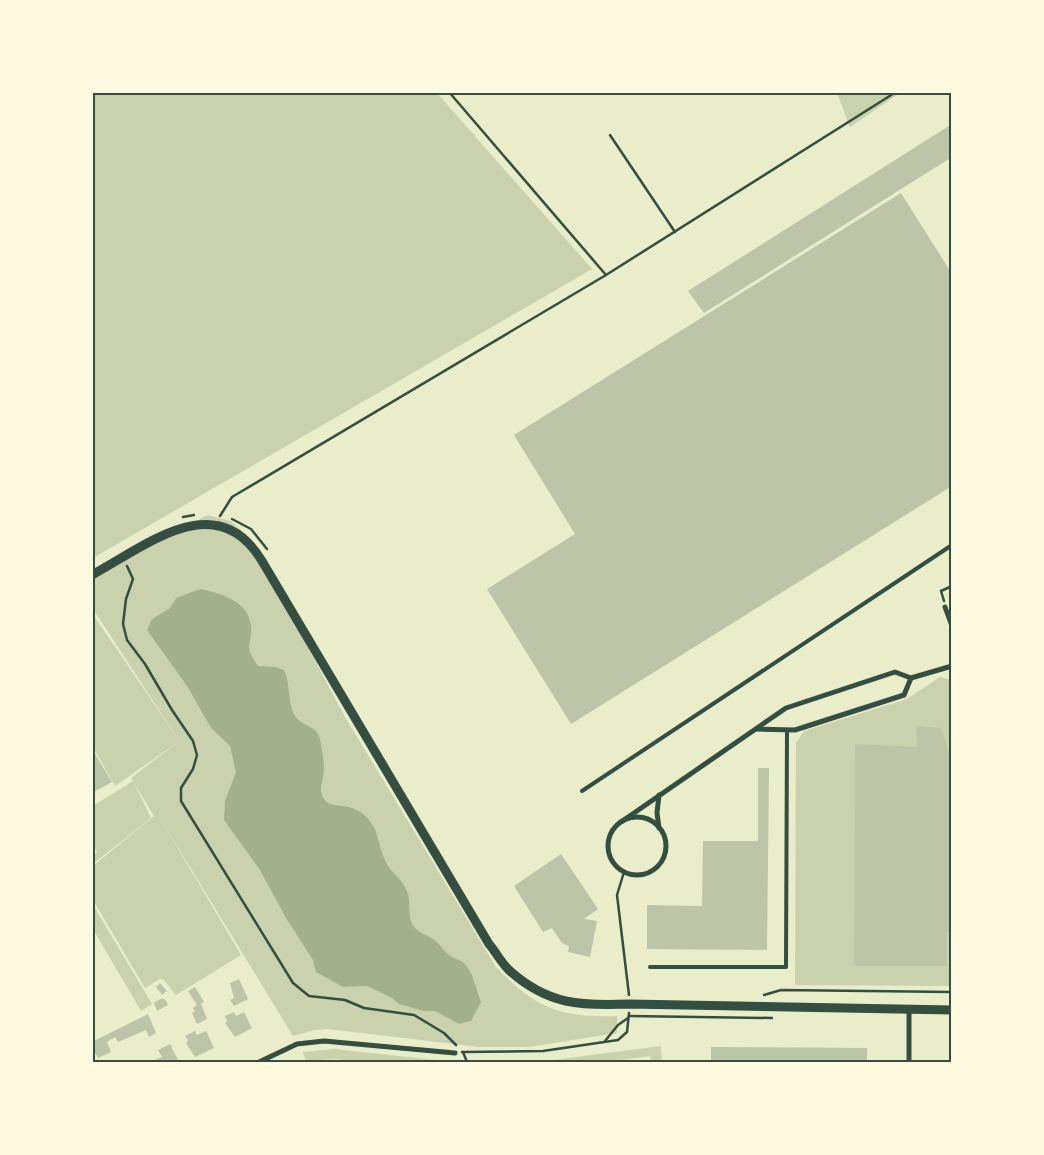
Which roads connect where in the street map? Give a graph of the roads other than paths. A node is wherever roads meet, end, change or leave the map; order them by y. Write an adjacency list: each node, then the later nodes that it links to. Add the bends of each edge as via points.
1 (952, 546): 9 (lane)
2 (92, 575): 14 (street, via 171,531 206,523 224,526 248,540 489,944 509,971 538,991 566,1003 596,1006)
3 (945, 607): 4 (street)
4 (952, 626)
5 (952, 666): 6 (street)
6 (911, 678): 7 (street, via 895,672 786,708); 8 (street, via 904,695)
7 (755, 729): 8 (street); 10 (street)
8 (787, 730): 13 (lane, via 786,967)
9 (582, 791)
10 (659, 795): 11 (street); 12 (street)
11 (621, 822): 12 (street, via 637,817); 12 (street, via 610,835 608,853 624,872 641,875 661,861 665,844)
12 (659, 829)
13 (650, 967)
14 (909, 1009): 15 (street); 18 (street)
15 (952, 1010)
16 (455, 1053): 17 (street, via 324,1041 297,1044)
17 (259, 1062)
18 (909, 1062)

